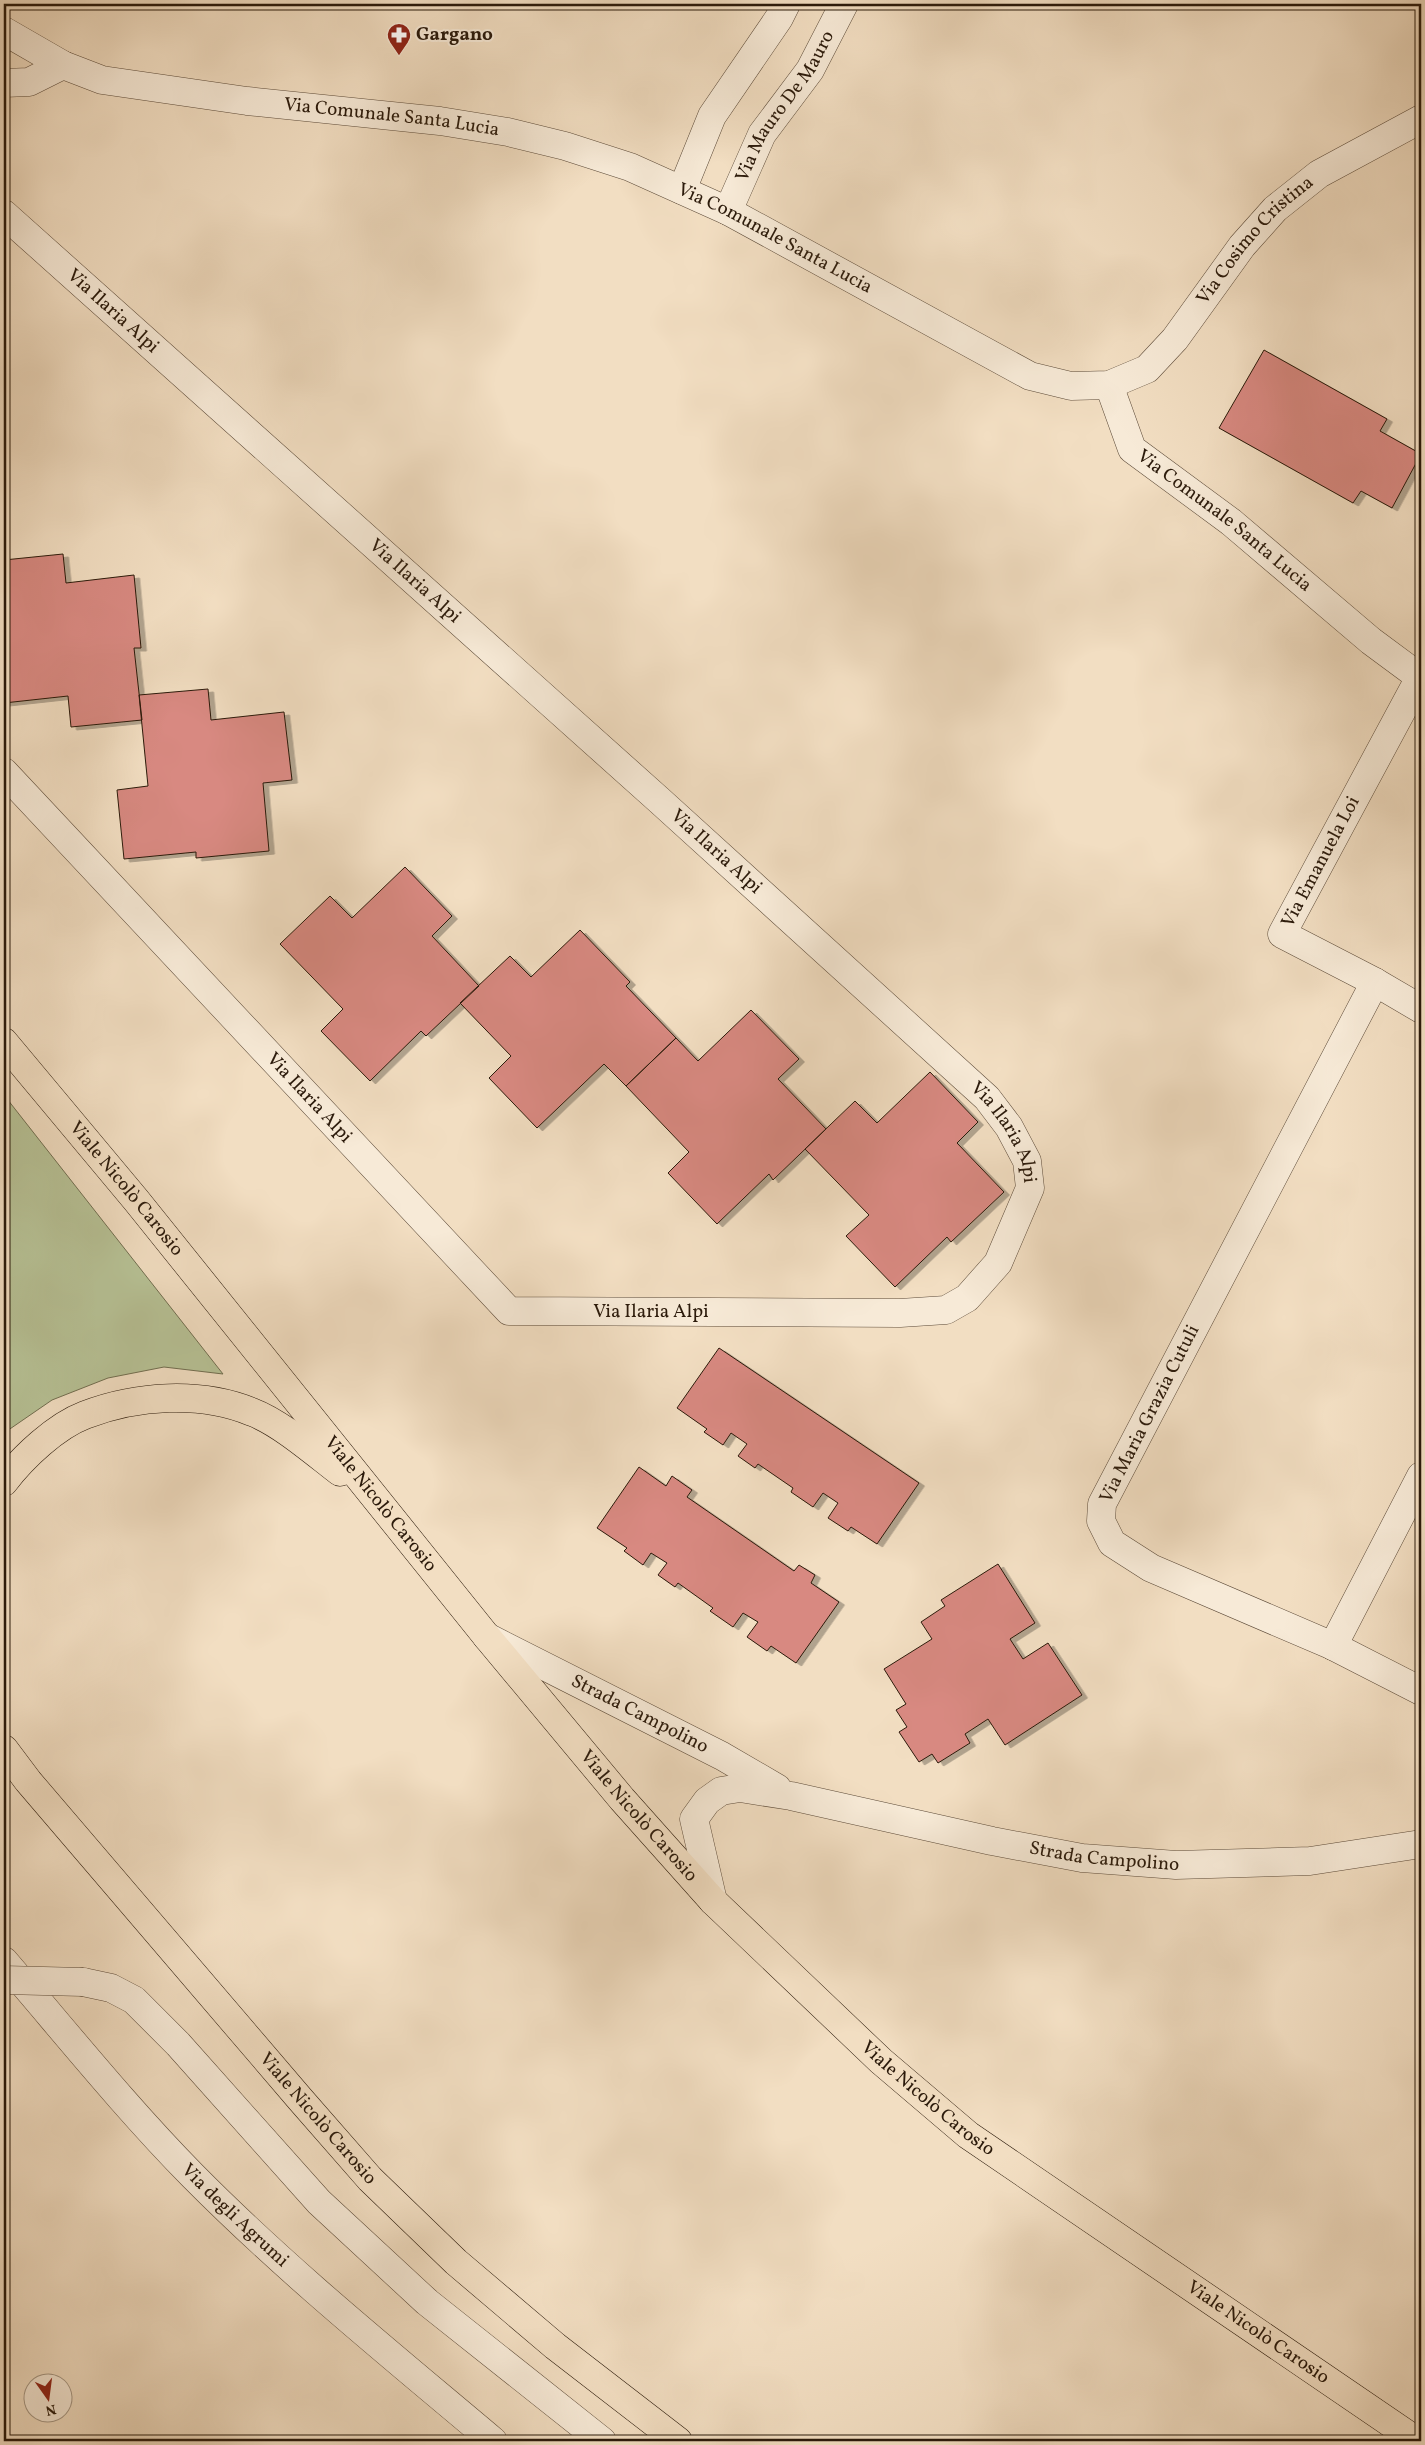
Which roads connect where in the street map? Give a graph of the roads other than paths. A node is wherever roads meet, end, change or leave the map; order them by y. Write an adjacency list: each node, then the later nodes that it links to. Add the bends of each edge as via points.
1 (786, 4): 7 (street, via 712,116)
2 (844, 4): 8 (street, Via Mauro De Mauro, via 810,70 762,134)
3 (4, 31): 4 (street, Via Comunale Santa Lucia)
4 (62, 65): 5 (street, via 29,82); 7 (street, Via Comunale Santa Lucia, via 102,80 508,132 630,167)
5 (4, 83)
6 (1421, 119): 10 (street, Via Cosimo Cristina, via 1319,174 1275,209 1242,246 1176,338 1147,369)
7 (682, 190): 8 (street, Via Comunale Santa Lucia)
8 (728, 211): 10 (street, Via Comunale Santa Lucia, via 1030,376 1071,386)
9 (4, 214): 12 (street, Via Ilaria Alpi, via 645,787 987,1098 1027,1161 1030,1188 998,1263 966,1298 946,1310 900,1313 509,1312)
10 (1109, 385): 11 (street, Via Comunale Santa Lucia, via 1132,449 1231,522 1371,641)
11 (1421, 678): 13 (street, Via Emanuela Loi, via 1282,934)
12 (4, 772)
13 (1375, 982): 14 (street, Via Emanuela Loi); 20 (street, Via Maria Grazia Cutuli, via 1102,1504 1101,1520 1105,1534 1112,1543 1151,1568)
14 (1421, 1009)
15 (4, 1042): 18 (main road, Viale Nicolò Carosio, via 136,1200)
16 (1421, 1476): 20 (street)
17 (4, 1482): 18 (main road, via 19,1462 47,1438 84,1415 129,1402 172,1398 212,1400 253,1412 292,1436)
18 (371, 1495): 19 (main road, Viale Nicolò Carosio)
19 (487, 1638): 23 (street, Strada Campolino, via 722,1756); 25 (main road, Viale Nicolò Carosio, via 622,1799)
20 (1333, 1646): 21 (street, Via Maria Grazia Cutuli)
21 (1421, 1691)
22 (4, 1749): 30 (main road, Viale Nicolò Carosio, via 370,2179 456,2262 555,2346)
23 (791, 1796): 24 (street, Strada Campolino, via 992,1842 1082,1858 1176,1865 1310,1861); 25 (street, Strada Campolino, via 740,1788 721,1791 707,1801 694,1820)
24 (1421, 1844)
25 (713, 1901): 31 (main road, Viale Nicolò Carosio, via 881,2061 968,2135)
26 (4, 1961): 28 (street, Via degli Agrumi, via 192,2176 276,2256)
27 (4, 1980): 29 (street, bridge, via 83,1982 111,1988 134,2000 178,2044 319,2202 427,2302)
28 (492, 2441)
29 (602, 2441)
30 (678, 2441)
31 (1417, 2441)

